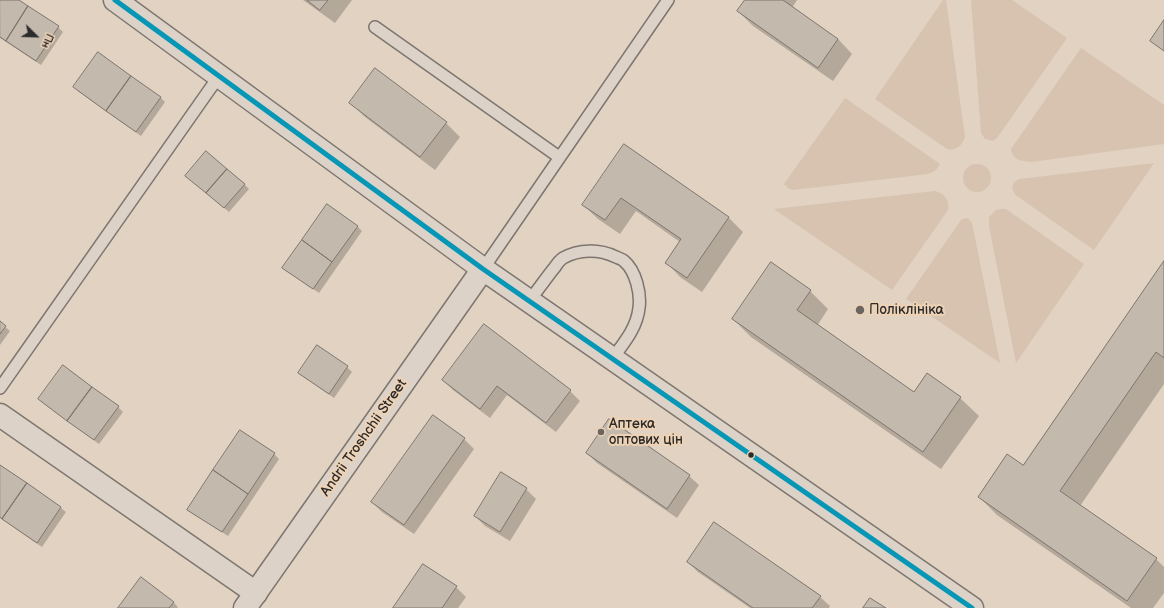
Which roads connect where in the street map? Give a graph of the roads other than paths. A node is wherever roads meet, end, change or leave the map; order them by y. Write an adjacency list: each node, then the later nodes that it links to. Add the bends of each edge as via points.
1 (115, 0): 4 (street)
2 (668, 0): 5 (lane)
3 (375, 27): 5 (lane)
4 (219, 76): 6 (street); 9 (lane)
5 (559, 157): 6 (lane)
6 (483, 269): 7 (street); 11 (street, Andrii Troshchii Street)
7 (529, 301): 8 (street); 8 (lane, via 561,259 585,251 611,255 624,261 634,275 639,290 639,308 636,322 626,341)
8 (612, 359): 12 (street)
9 (0, 388)
10 (0, 415): 11 (street)
11 (250, 600)
12 (972, 608)

